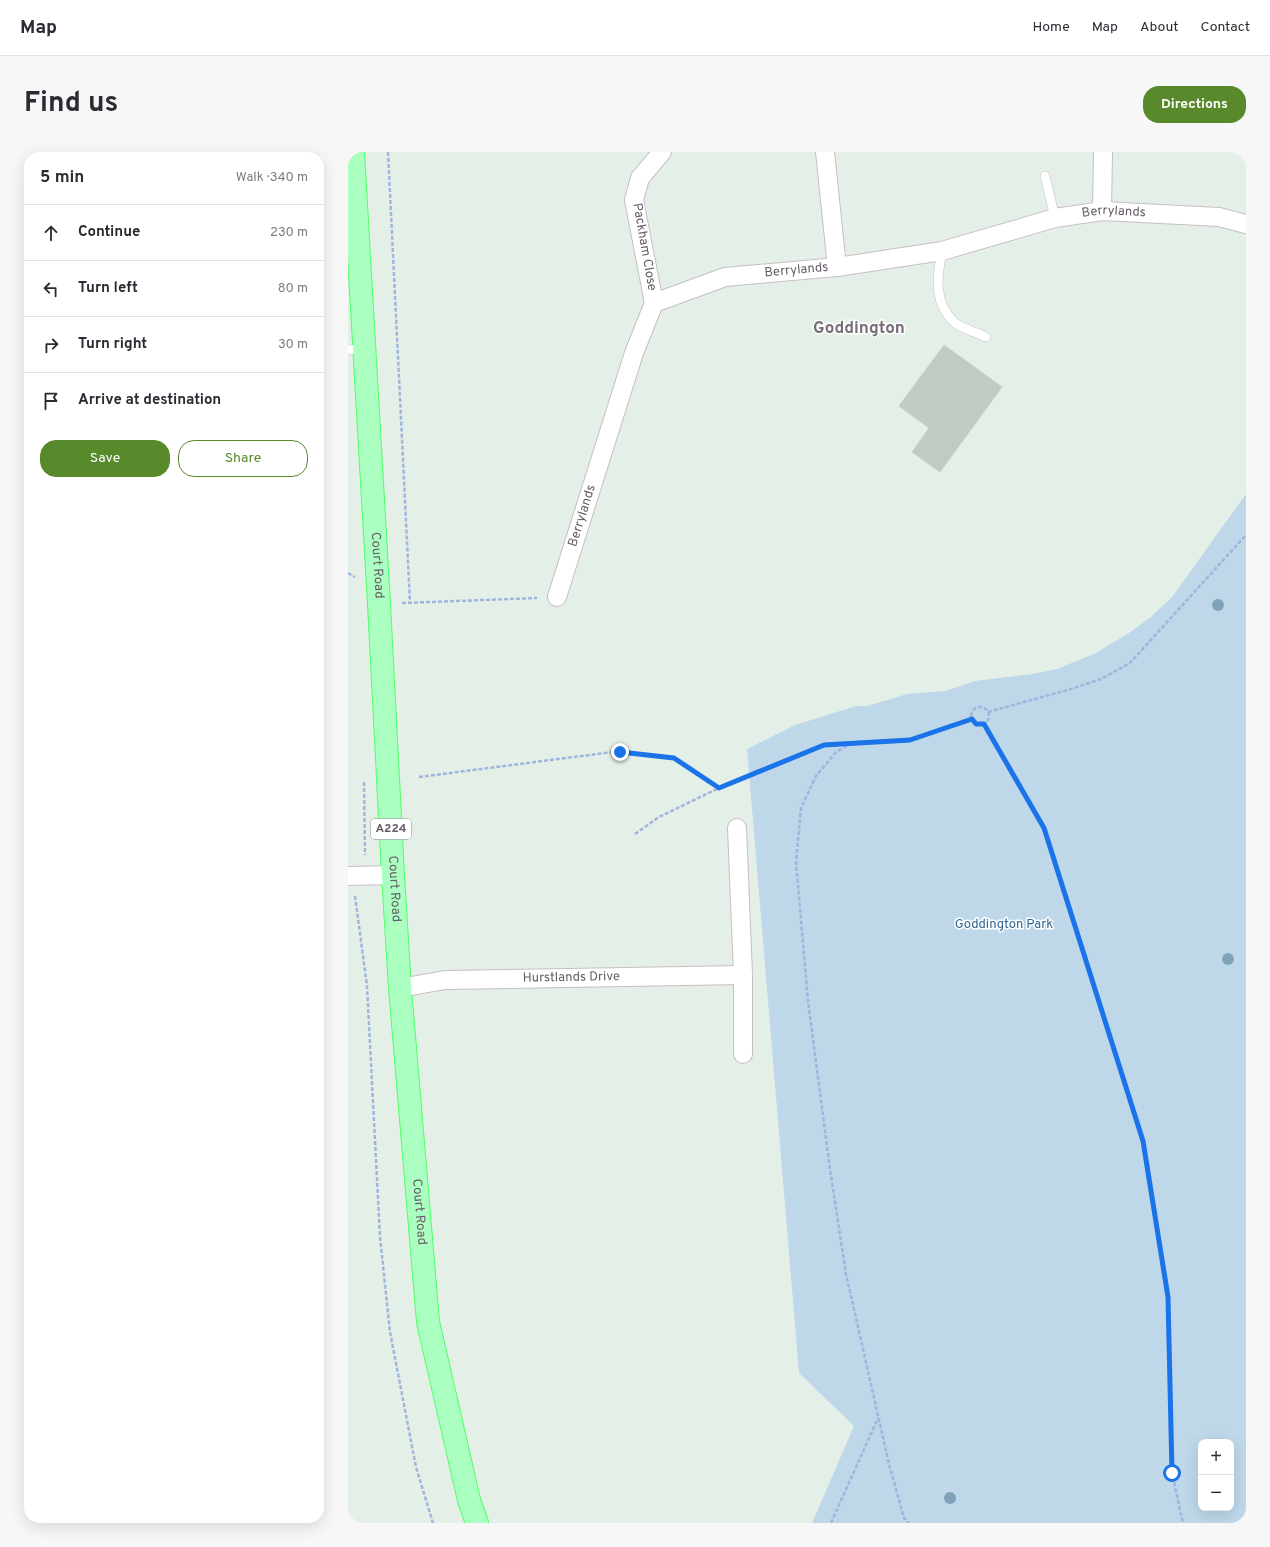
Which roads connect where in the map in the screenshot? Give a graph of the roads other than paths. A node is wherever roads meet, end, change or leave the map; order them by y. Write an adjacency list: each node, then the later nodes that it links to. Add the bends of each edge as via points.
1 (353, 152): 13 (main road, Court Road / A224)
2 (662, 152): 11 (street, Packham Close, via 640,178 634,200)
3 (829, 152): 10 (street)
4 (1104, 152): 6 (street)
5 (1045, 176): 7 (lane)
6 (1102, 211): 7 (street, Berrylands); 8 (street, Berrylands, via 1219,217)
7 (1055, 218): 9 (street, Berrylands)
8 (1246, 224)
9 (942, 251): 10 (street, Berrylands); 12 (lane, via 937,290 942,308 956,324)
10 (837, 267): 11 (street, Berrylands, via 725,277)
11 (654, 303): 14 (street, Berrylands, via 634,352)
12 (986, 336)
13 (356, 349): 16 (main road, Court Road / A224, via 379,604)
14 (557, 597)
15 (738, 828): 18 (street)
16 (393, 875): 17 (street); 19 (main road, Court Road / A224)
17 (351, 876)
18 (743, 975): 19 (street, Hurstlands Drive, via 445,980); 20 (street)
19 (400, 988): 21 (main road, Court Road / A224, via 428,1322 469,1500)
20 (743, 1054)
21 (477, 1523)

